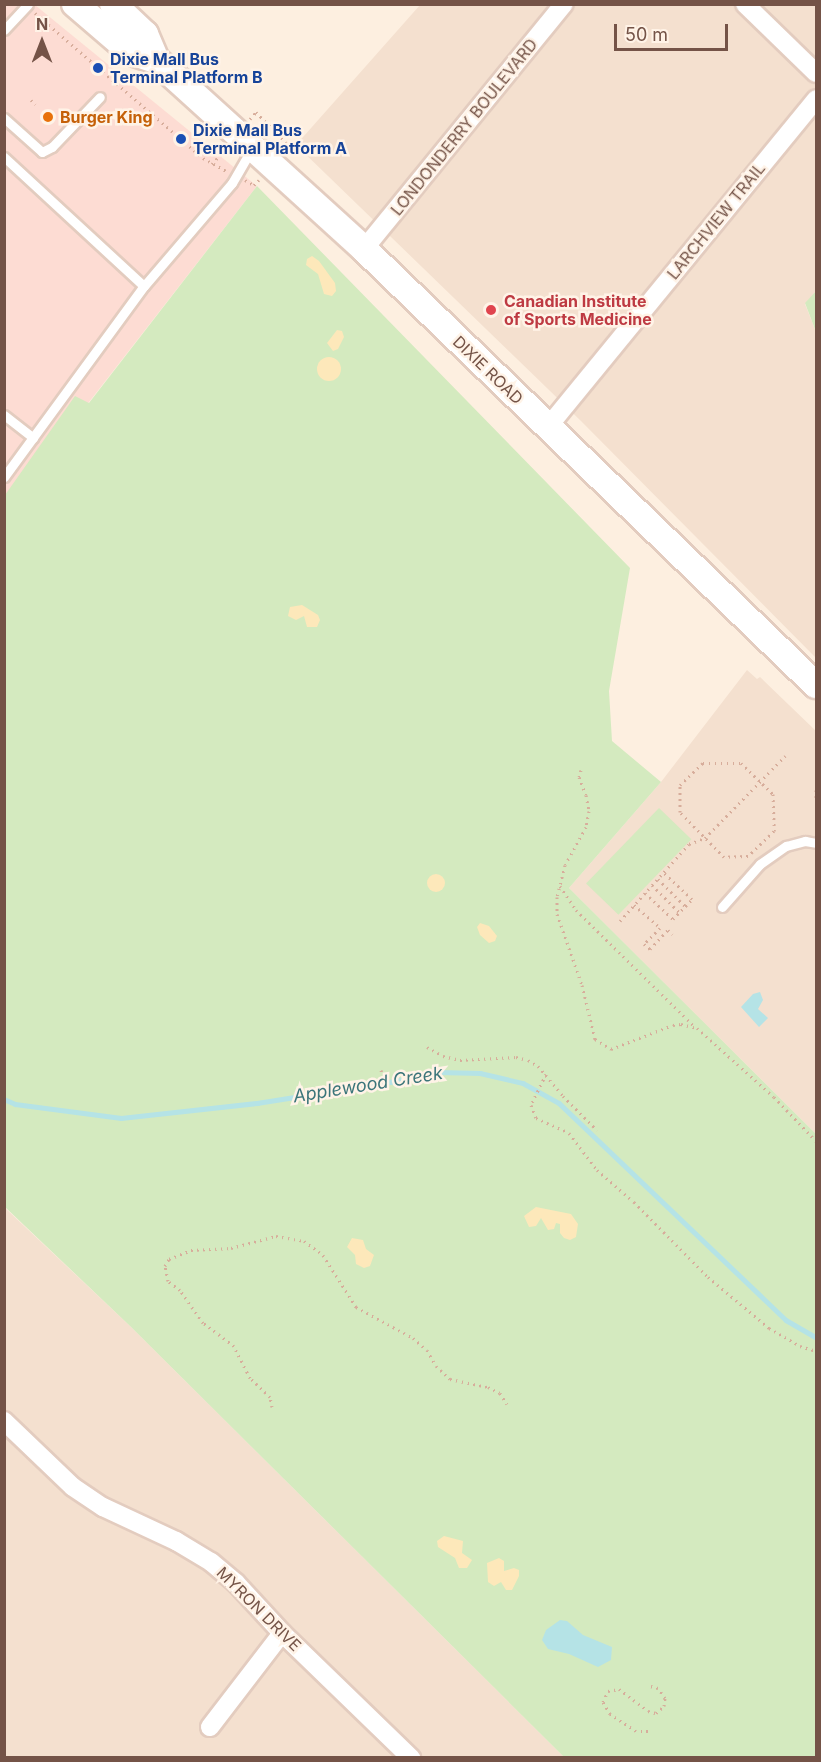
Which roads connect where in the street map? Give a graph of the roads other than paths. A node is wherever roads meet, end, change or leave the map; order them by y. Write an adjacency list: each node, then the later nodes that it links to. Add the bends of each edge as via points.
1 (28, 4): 6 (lane)
2 (75, 4): 7 (main road, DIXIE ROAD, via 131,52)
3 (113, 4): 7 (main road, DIXIE ROAD, via 145,34)
4 (564, 4): 14 (street, LONDONDERRY BOULEVARD)
5 (745, 4): 8 (street)
6 (4, 30)
7 (156, 60): 12 (main road, DIXIE ROAD)
8 (816, 72)
9 (100, 97): 11 (lane, via 52,147 42,152)
10 (816, 99): 17 (street, LARCHVIEW TRAIL)
11 (4, 118)
12 (253, 148): 14 (main road, DIXIE ROAD); 15 (lane, via 232,183)
13 (4, 157): 15 (lane)
14 (364, 249): 17 (main road, DIXIE ROAD)
15 (144, 286): 18 (lane)
16 (4, 415): 18 (lane)
17 (547, 428): 20 (main road, DIXIE ROAD)
18 (33, 438): 19 (lane)
19 (4, 477)
20 (816, 686)
21 (816, 843): 22 (lane, via 805,841 786,846 760,864)
22 (722, 907)
23 (4, 1421): 24 (street, MYRON DRIVE, via 72,1487 211,1562)
24 (282, 1633): 25 (street); 26 (street, MYRON DRIVE)
25 (210, 1727)
26 (411, 1758)

